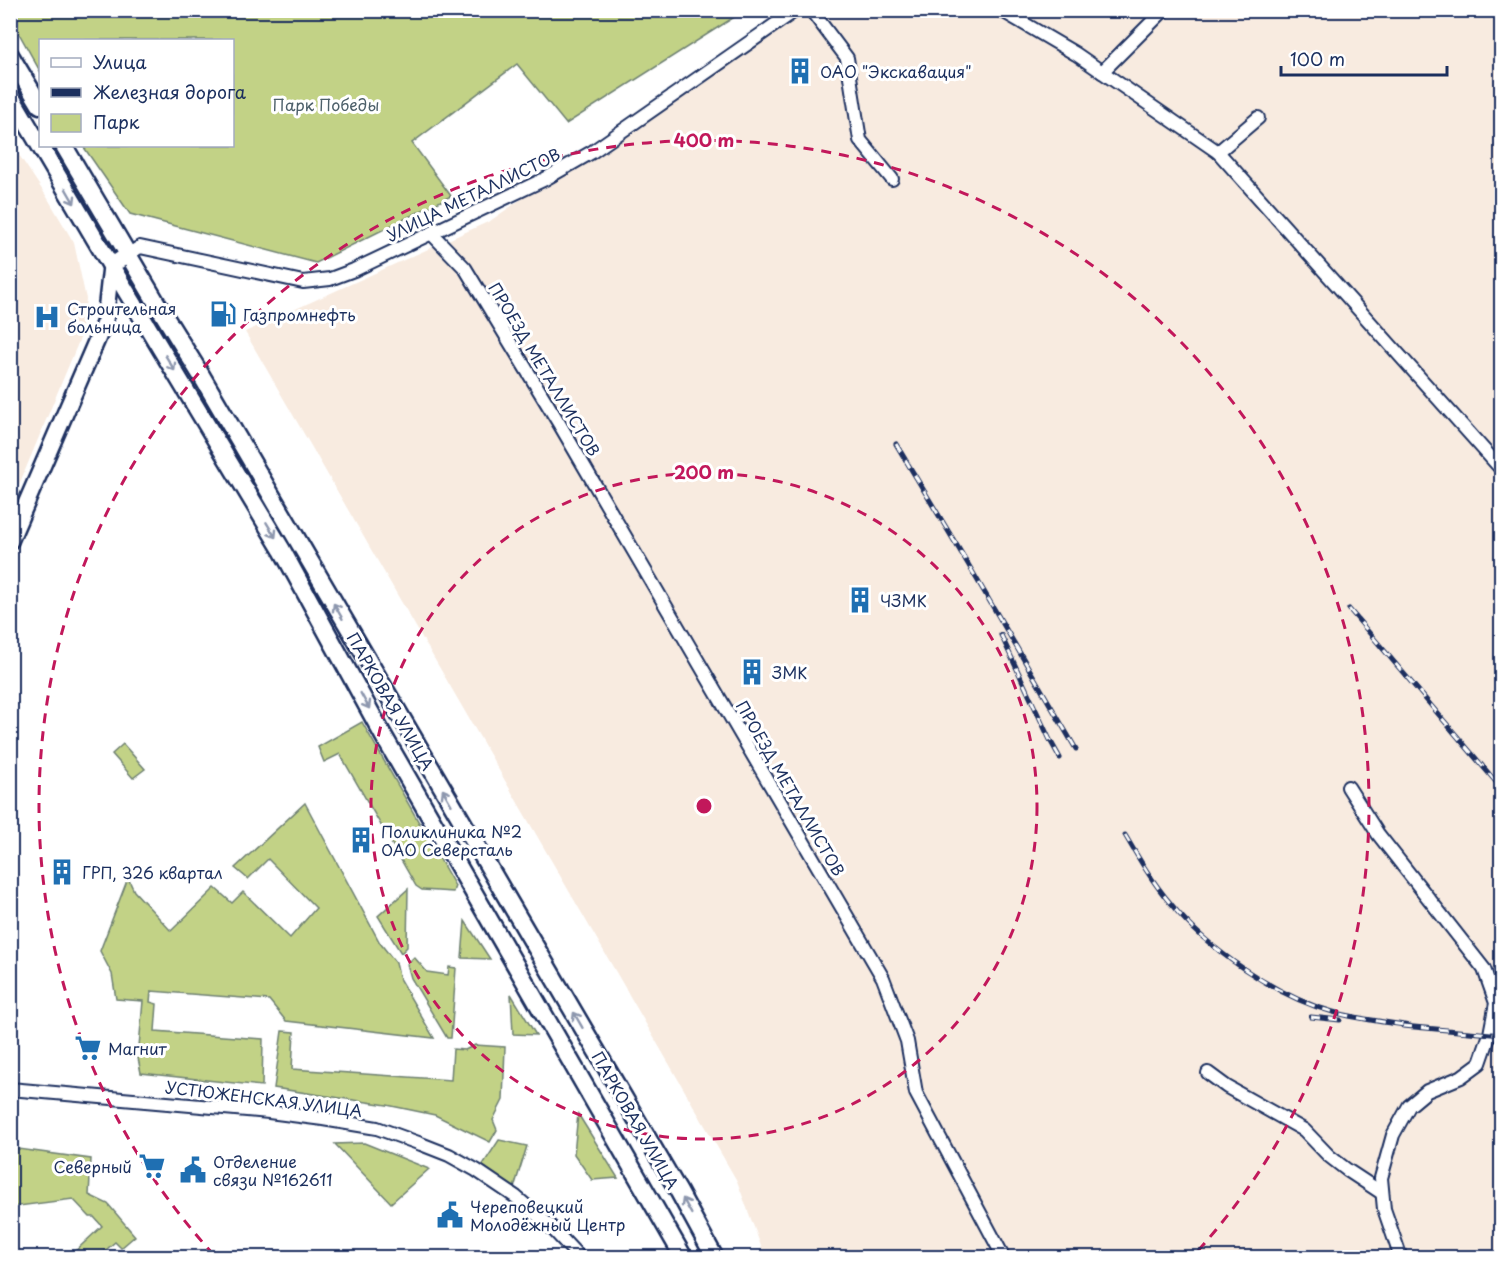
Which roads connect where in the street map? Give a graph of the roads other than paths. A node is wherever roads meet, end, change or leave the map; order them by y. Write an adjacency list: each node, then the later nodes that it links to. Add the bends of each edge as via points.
1 (796, 10): 15 (street, УЛИЦА МЕТАЛЛИСТОВ, via 592,152)
2 (811, 10): 14 (street, via 847,58 861,140)
3 (1001, 10): 6 (street)
4 (1164, 10): 6 (street)
5 (10, 55): 8 (main road)
6 (1102, 72): 13 (street)
7 (10, 95): 10 (main road, ПАРКОВАЯ УЛИЦА, one-way to 10)
8 (39, 103)
9 (1258, 118): 13 (street)
10 (39, 144)
11 (41, 147): 17 (main road, ПАРКОВАЯ УЛИЦА, one-way to 17)
12 (65, 147): 16 (main road, ПАРКОВАЯ УЛИЦА)
13 (1218, 152): 18 (street)
14 (892, 179)
15 (432, 234): 16 (street, УЛИЦА МЕТАЛЛИСТОВ, via 330,279 303,282 140,247); 27 (street, ПРОЕЗД МЕТАЛЛИСТОВ, via 465,268 883,978 907,1041 916,1093)
16 (129, 254): 17 (street); 26 (main road, ПАРКОВАЯ УЛИЦА, one-way to 16)
17 (111, 267): 19 (street, via 105,321); 25 (main road, ПАРКОВАЯ УЛИЦА, one-way to 25, via 282,550 383,735)
18 (1502, 470)
19 (10, 541)
20 (1348, 787): 23 (street, via 1378,834 1484,969 1496,1003 1480,1063 1461,1077 1427,1091 1409,1106 1393,1136 1381,1178)
21 (1208, 1073): 23 (street, via 1304,1130 1329,1156)
22 (10, 1089): 24 (street, УСТЮЖЕНСКАЯ УЛИЦА, via 269,1112 377,1128 477,1170 516,1197)
23 (1382, 1192): 28 (street)
24 (580, 1257)
25 (684, 1257)
26 (715, 1257)
27 (1004, 1257)
28 (1401, 1257)

